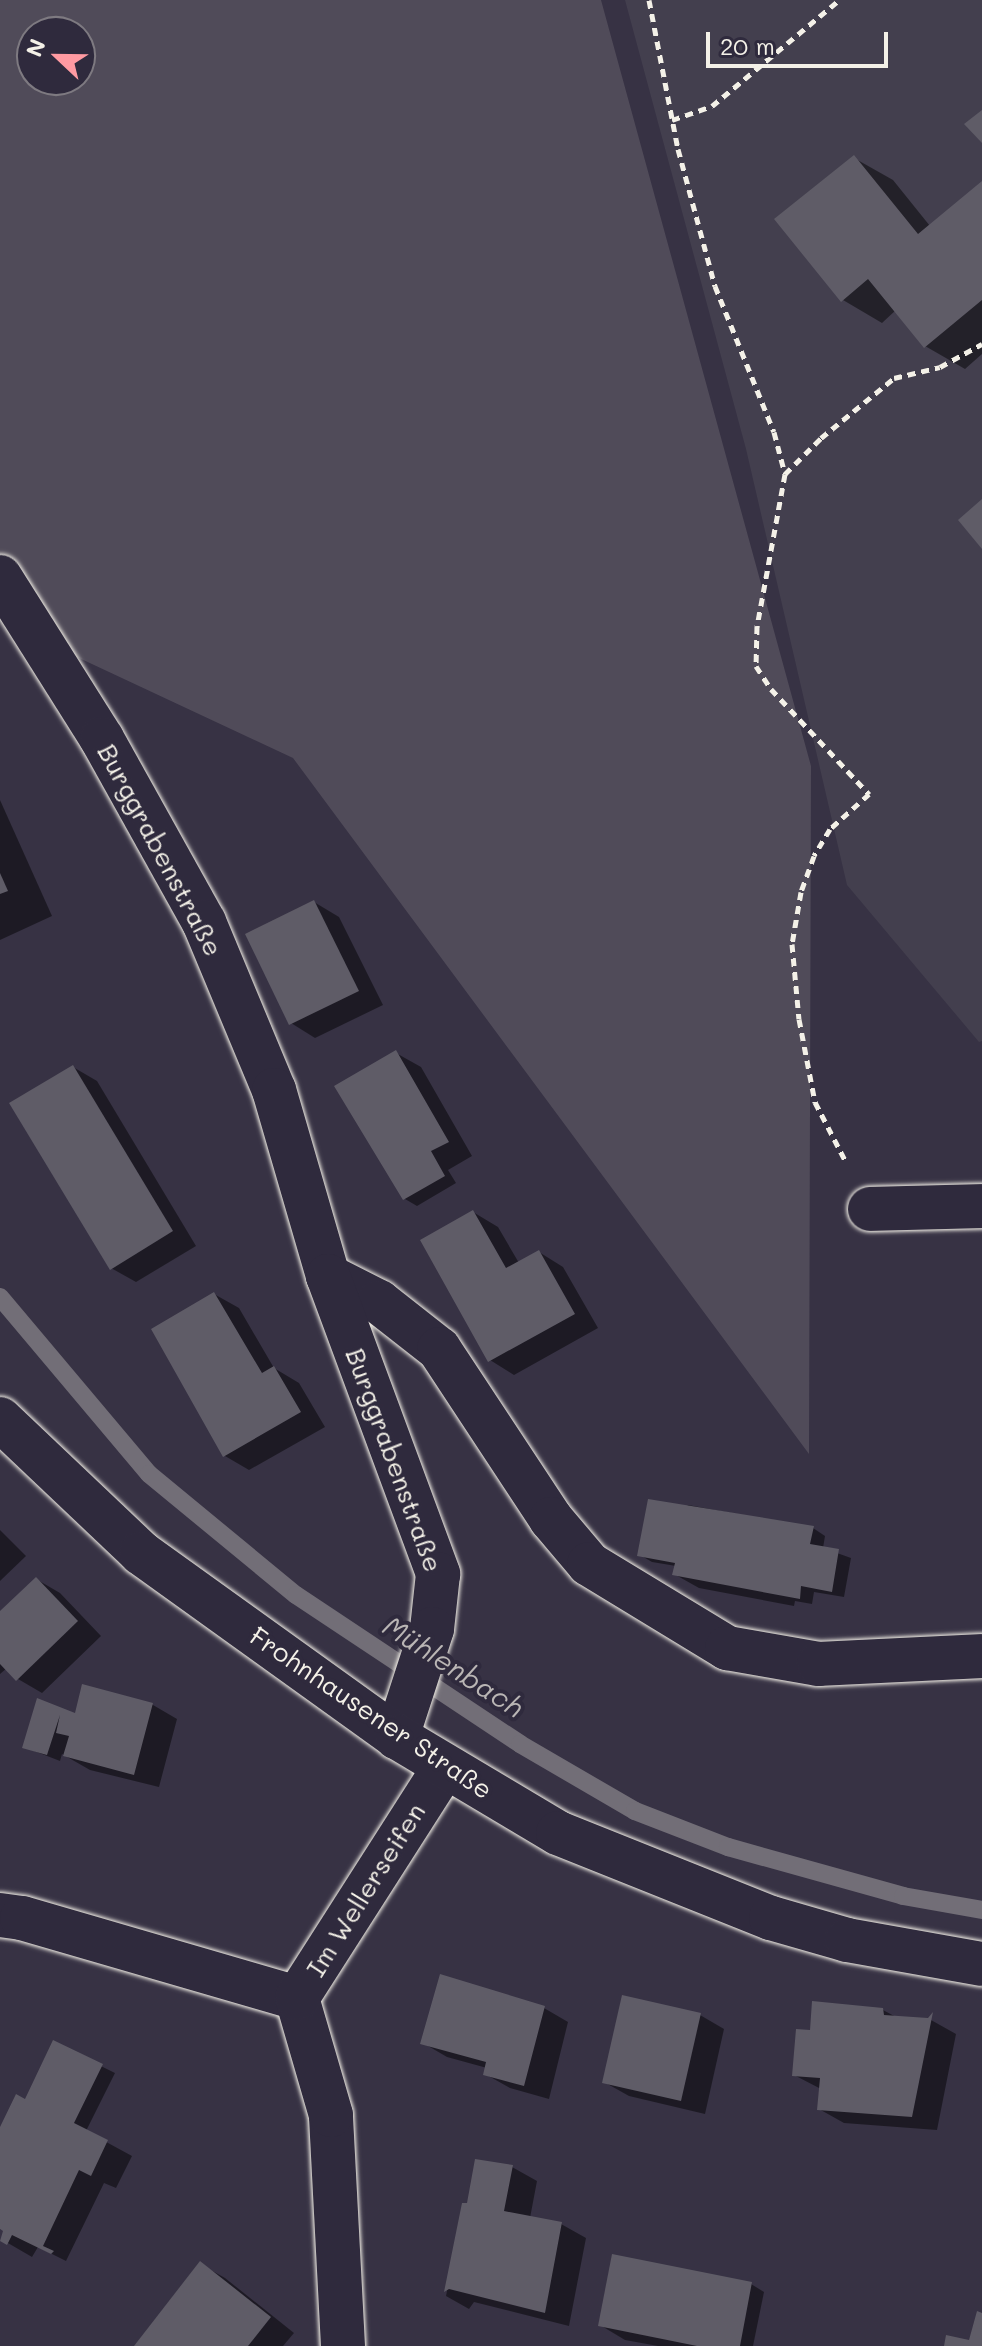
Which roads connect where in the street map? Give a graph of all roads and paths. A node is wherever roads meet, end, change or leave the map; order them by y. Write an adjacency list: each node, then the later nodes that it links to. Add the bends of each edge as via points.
1 (649, 0): 3 (path)
2 (839, 0): 3 (path, via 712,106)
3 (672, 120): 5 (path, via 715,286 774,432)
4 (982, 344): 5 (path, via 940,367 894,378)
5 (785, 474): 8 (path, via 757,626 756,666 869,794 830,829 814,856 792,944 815,1102)
6 (0, 577): 9 (street, Burggrabenstraße, via 102,739 204,922 274,1090)
7 (982, 1206): 8 (street)
8 (870, 1209)
9 (328, 1276): 11 (street, via 379,1302 439,1349 551,1519 589,1564 727,1648 819,1664); 12 (street, Burggrabenstraße, via 438,1574 432,1629)
10 (0, 1419): 12 (street, Frohnhausener Straße, via 141,1553)
11 (982, 1656)
12 (397, 1737): 13 (street, Frohnhausener Straße)
13 (444, 1768): 15 (street, Frohnhausener Straße, via 558,1833 771,1918 847,1940); 16 (street, Im Wellerseifen)
14 (0, 1915): 16 (street)
15 (982, 1964)
16 (297, 1998): 17 (street, Im Wellerseifen, via 331,2115)
17 (343, 2346)

